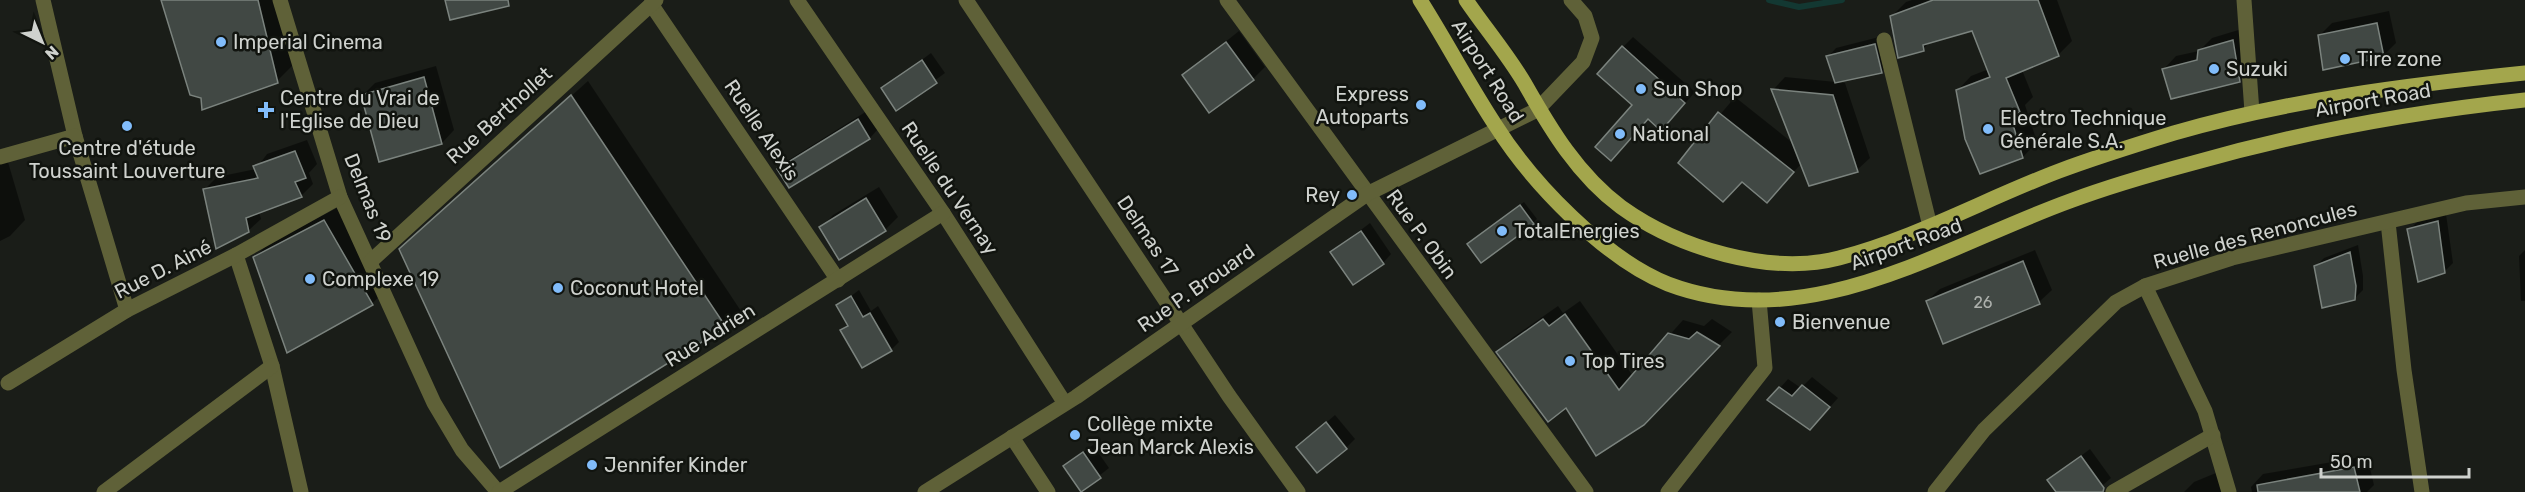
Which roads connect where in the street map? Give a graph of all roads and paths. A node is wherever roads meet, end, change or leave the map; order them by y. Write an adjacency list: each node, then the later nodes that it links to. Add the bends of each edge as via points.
1 (43, 0): 17 (street)
2 (280, 0): 20 (street, Delmas 19)
3 (797, 0): 22 (street, Ruelle du Vernay)
4 (966, 0): 31 (street, Delmas 17)
5 (1227, 0): 19 (street, Rue P. Obin)
6 (1420, 0): 16 (main road, Airport Road)
7 (1466, 0): 14 (main road, Airport Road, via 1524,83)
8 (1572, 0): 14 (street, via 1585,16 1592,38 1583,62)
9 (2244, 0): 15 (street)
10 (654, 2): 26 (street, Rue Berthollet); 27 (street, Ruelle Alexis)
11 (1884, 40): 24 (street)
12 (2525, 73): 15 (main road, Airport Road, via 2418,84)
13 (2525, 100): 29 (main road, Airport Road, via 2435,110 2313,132 2191,163 2071,201 1875,281 1796,298)
14 (1537, 110): 16 (street, Rue P. Brouard); 24 (main road, Airport Road, via 1575,162 1622,208 1692,246 1754,261 1799,263 1838,258)
15 (2253, 112): 24 (main road, Airport Road, via 2059,171)
16 (1497, 128): 19 (street, Rue P. Brouard); 29 (main road, Airport Road, via 1568,215 1617,255 1667,283 1706,294)
17 (75, 136): 18 (street); 30 (street)
18 (0, 157)
19 (1367, 194): 31 (street, Rue P. Brouard); 43 (street, Rue P. Obin)
20 (340, 197): 25 (street, Rue D. Ainé); 26 (street, Delmas 19)
21 (2525, 197): 23 (street, Ruelle des Renoncules, via 2466,203)
22 (943, 213): 27 (street, Rue Adrien); 34 (street, Ruelle du Vernay)
23 (2388, 222): 28 (street, Ruelle des Renoncules, via 2232,258); 48 (street)
24 (1930, 226)
25 (236, 255): 30 (street, Rue D. Ainé); 32 (street)
26 (371, 261): 39 (street, Delmas 19, via 434,403 462,450)
27 (838, 280): 39 (street, Rue Adrien)
28 (2145, 286): 35 (street); 45 (street, Ruelle des Renoncules, via 2116,303 1984,430)
29 (1759, 300): 44 (street, via 1765,368)
30 (127, 310): 33 (street, Rue D. Ainé)
31 (1181, 324): 34 (street, Rue P. Brouard); 42 (street, Delmas 17)
32 (272, 366): 37 (street); 38 (street)
33 (8, 382)
34 (1064, 402): 36 (street, Rue P. Brouard)
35 (2213, 435): 46 (street); 47 (street)
36 (1012, 437): 40 (street, Rue P. Brouard); 41 (street)
37 (104, 492)
38 (301, 492)
39 (498, 492)
40 (925, 492)
41 (1048, 492)
42 (1298, 492)
43 (1586, 492)
44 (1668, 492)
45 (1935, 492)
46 (2113, 492)
47 (2229, 492)
48 (2421, 492)

